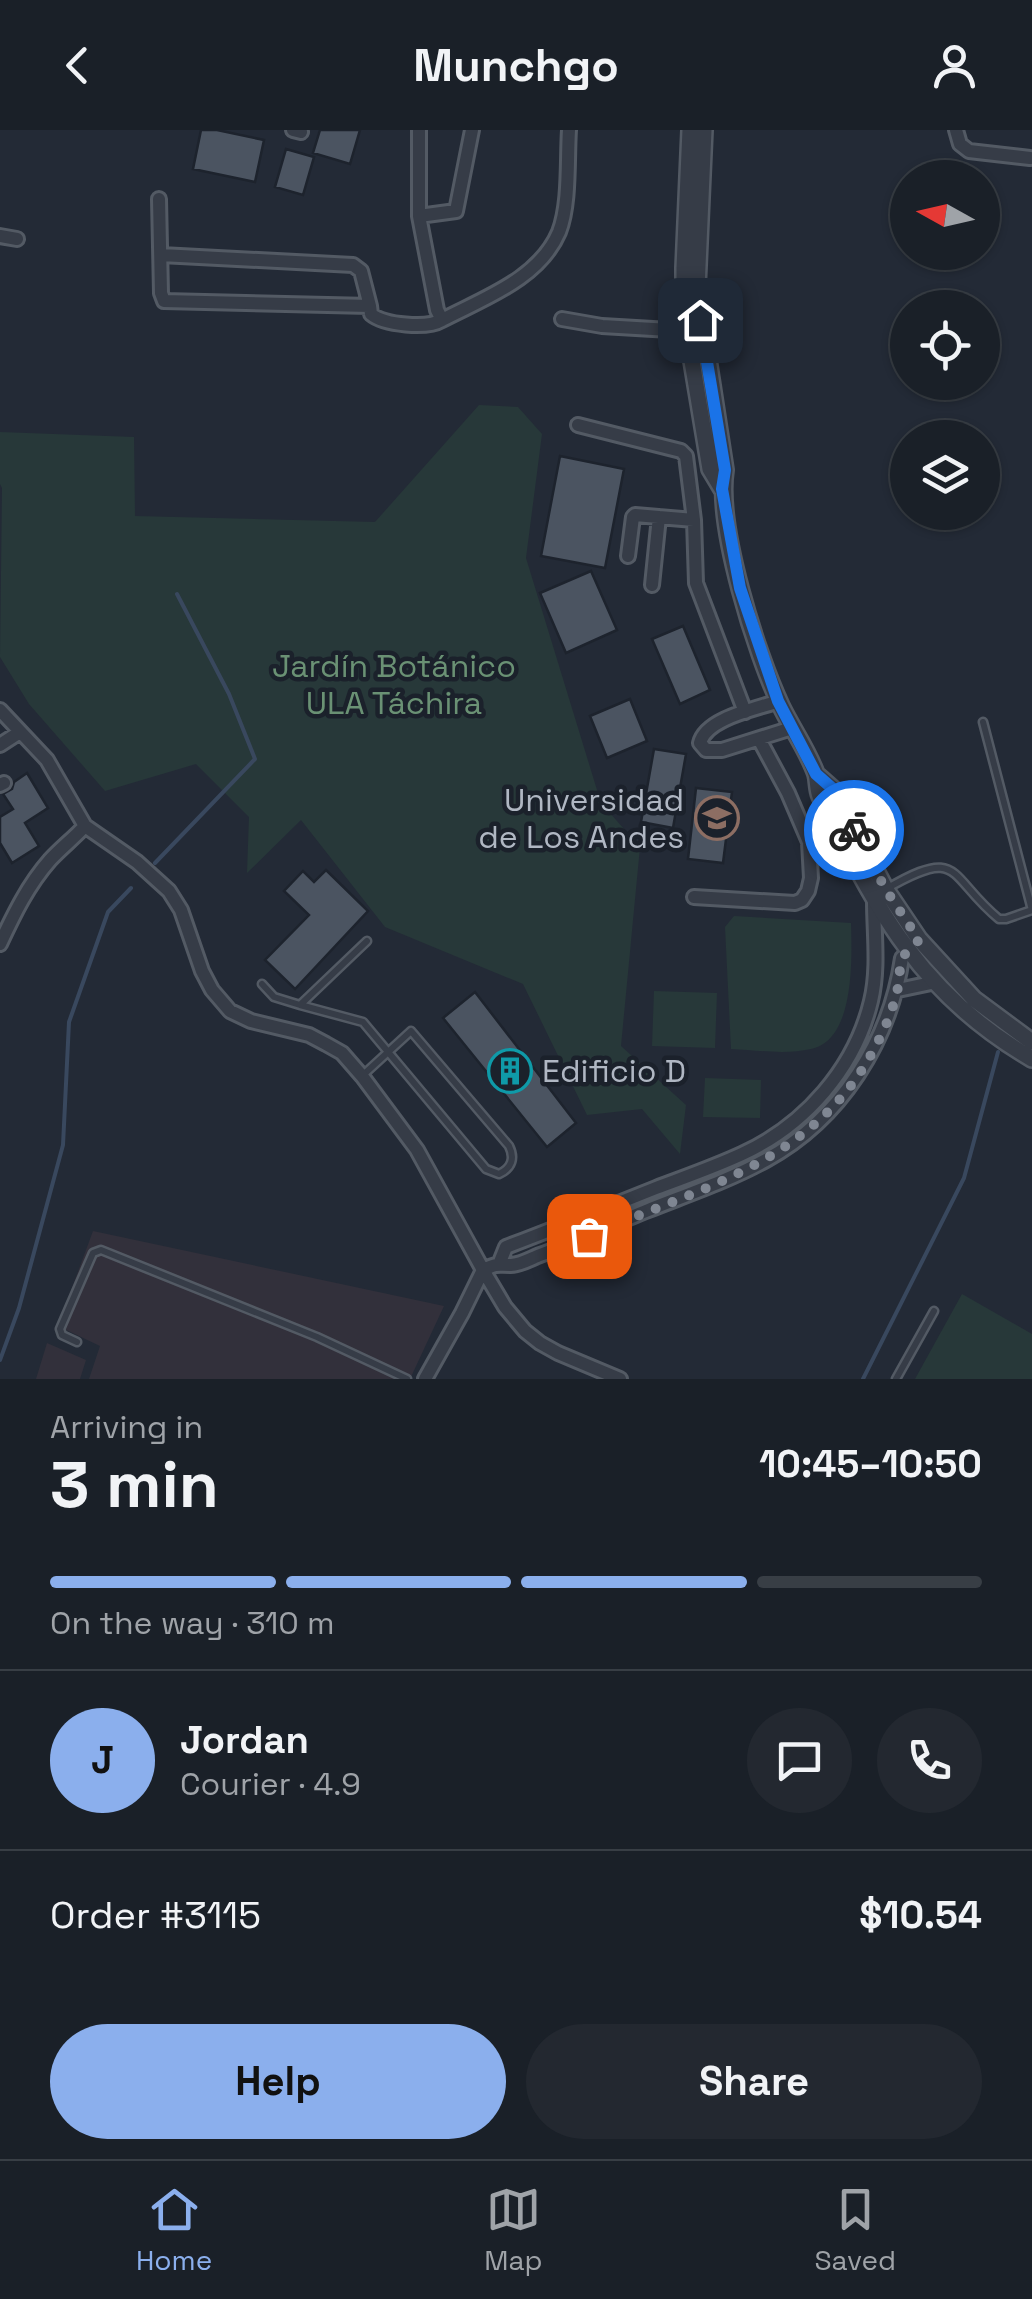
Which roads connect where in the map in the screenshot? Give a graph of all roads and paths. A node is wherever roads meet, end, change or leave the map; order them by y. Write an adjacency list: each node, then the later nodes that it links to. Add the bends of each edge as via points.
1 (420, 130): 9 (street)
2 (472, 130): 9 (street, via 456,210)
3 (569, 130): 15 (street, via 564,211 548,250 509,285)
4 (690, 130): 16 (street)
5 (704, 130): 18 (street, via 697,288 725,470)
6 (956, 130): 7 (street, via 969,151)
7 (1030, 158)
8 (159, 198): 12 (street)
9 (418, 216): 15 (street)
10 (0, 236): 11 (street)
11 (17, 239)
12 (161, 255): 13 (street, via 353,265); 13 (street, via 164,301)
13 (370, 306): 15 (street, via 378,320 429,326)
14 (562, 319): 16 (street)
15 (442, 320)
16 (688, 332): 18 (street, via 710,469)
17 (578, 425): 20 (street, via 682,451)
18 (722, 489): 23 (street, via 740,588)
19 (659, 518): 20 (street); 21 (street, via 633,517); 22 (street)
20 (694, 520): 25 (street, via 696,582)
21 (628, 556)
22 (652, 585)
23 (778, 701): 25 (street); 27 (street)
24 (0, 710): 28 (street)
25 (745, 712): 29 (street, via 713,724 700,742 712,752)
26 (983, 722): 34 (lane)
27 (792, 728): 29 (street); 32 (street, via 816,774 833,789)
28 (20, 732): 30 (street); 31 (street, via 47,760)
29 (760, 739): 33 (street, via 806,833 808,890 795,903)
30 (0, 745)
31 (85, 826): 36 (street, via 36,877); 46 (street, via 169,891 202,971 230,1011 309,1035 342,1053)
32 (880, 895): 34 (lane, via 908,876 943,867 999,919); 37 (street); 38 (street)
33 (694, 897)
34 (1032, 910)
35 (367, 941): 42 (lane)
36 (0, 944)
37 (910, 950): 38 (street); 39 (street); 41 (street); 43 (street)
38 (875, 979): 47 (street, via 850,1058 793,1123 744,1153 506,1247)
39 (936, 982): 41 (street); 45 (street)
40 (262, 984): 42 (lane, via 274,998)
41 (898, 990): 47 (street, via 866,1064 790,1146 561,1247 513,1265)
42 (300, 1005): 44 (lane, via 363,1022)
43 (1032, 1042)
44 (388, 1052): 44 (lane, via 411,1030 509,1146 512,1164 506,1171 486,1169); 46 (lane)
45 (1032, 1058)
46 (362, 1076): 48 (street, via 417,1150)
47 (500, 1262): 48 (street)
48 (483, 1270): 52 (street); 53 (street, via 505,1307 540,1343)
49 (934, 1310): 54 (lane)
50 (78, 1342): 51 (lane, via 60,1329 93,1253 101,1250)
51 (407, 1379)
52 (425, 1379)
53 (620, 1379)
54 (896, 1379)

